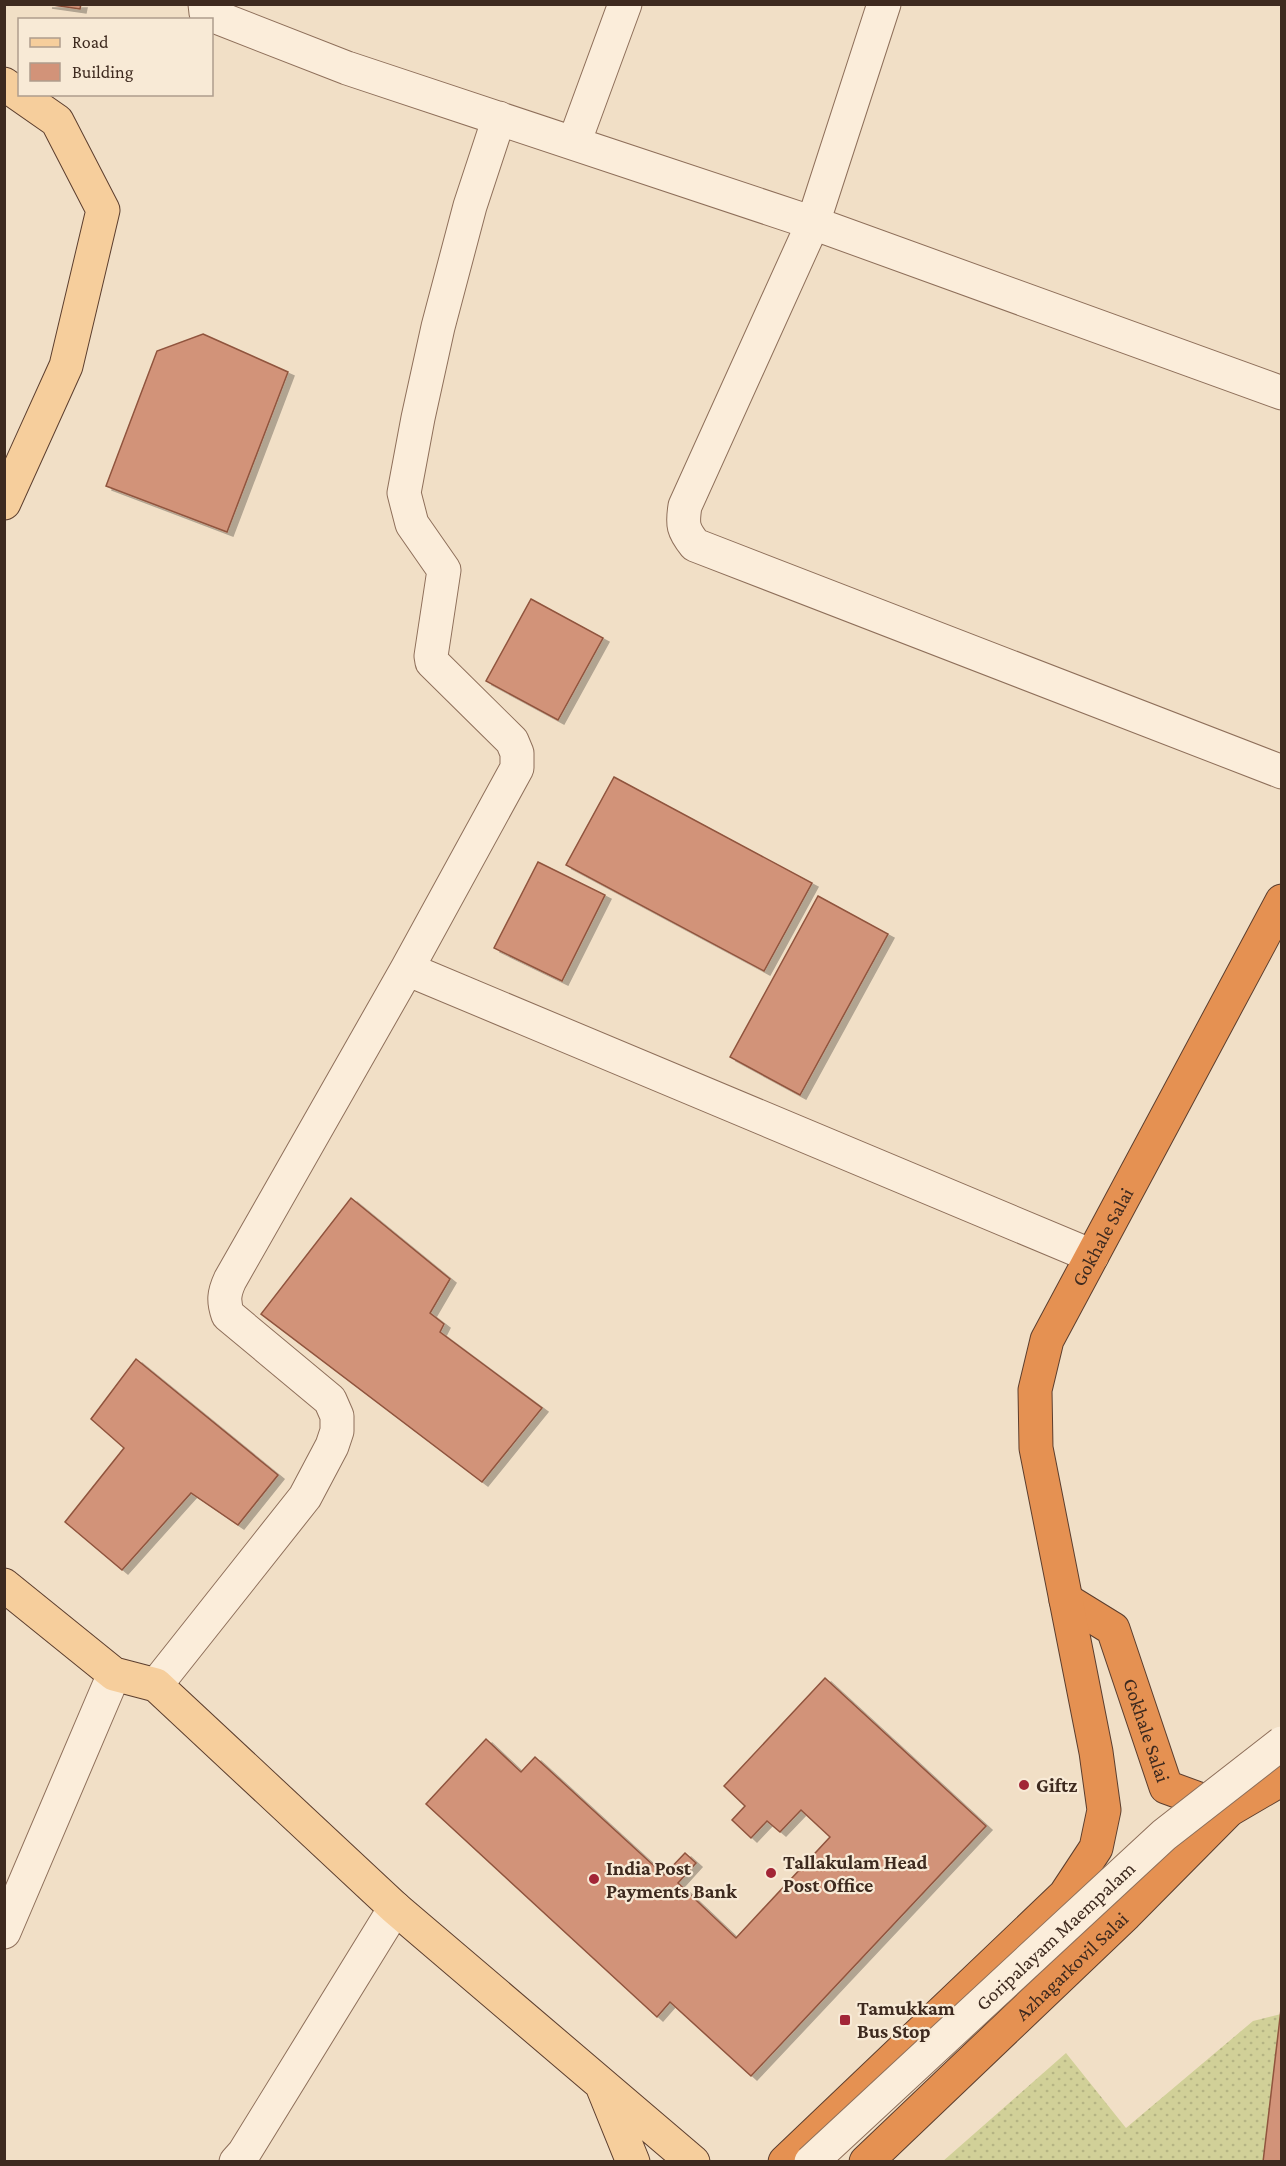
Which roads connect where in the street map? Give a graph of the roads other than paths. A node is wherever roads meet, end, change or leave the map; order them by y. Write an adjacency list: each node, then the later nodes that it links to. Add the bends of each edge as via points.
1 (625, 4): 8 (street)
2 (884, 4): 9 (street)
3 (204, 12): 7 (street, via 347,68)
4 (4, 84): 5 (main road)
5 (18, 94)
6 (21, 96): 11 (main road, via 57,121 103,210 66,366)
7 (499, 118): 8 (street); 14 (street, via 470,206 438,327 404,493 412,524 444,570 432,662 512,741 518,768)
8 (574, 143): 9 (street)
9 (813, 223): 10 (street); 12 (street, via 685,506 685,532 695,545)
10 (1281, 393)
11 (4, 503)
12 (1281, 772)
13 (1281, 901): 15 (highway, Gokhale Salai)
14 (407, 969): 15 (street); 19 (street, via 224,1293 228,1315 330,1400 337,1416 332,1446 305,1497)
15 (1092, 1256): 17 (highway, Gokhale Salai, via 1047,1341 1035,1390 1036,1448)
16 (4, 1585): 18 (main road)
17 (1066, 1600): 22 (highway, Gokhale Salai, via 1113,1629 1166,1787); 29 (highway, Gokhale Salai, via 1104,1810 1096,1848 1065,1895)
18 (114, 1674): 19 (main road); 24 (street)
19 (156, 1685): 23 (main road)
20 (1281, 1743): 30 (street, Goripalayam Maempalam, bridge, via 1164,1835)
21 (1281, 1779): 22 (highway, Azhagarkovil Salai)
22 (1229, 1810): 31 (highway, Azhagarkovil Salai)
23 (394, 1908): 25 (main road); 26 (street)
24 (4, 1932)
25 (601, 2084): 27 (main road); 28 (main road)
26 (236, 2162)
27 (633, 2162)
28 (693, 2162)
29 (785, 2162)
30 (812, 2162)
31 (866, 2162)

